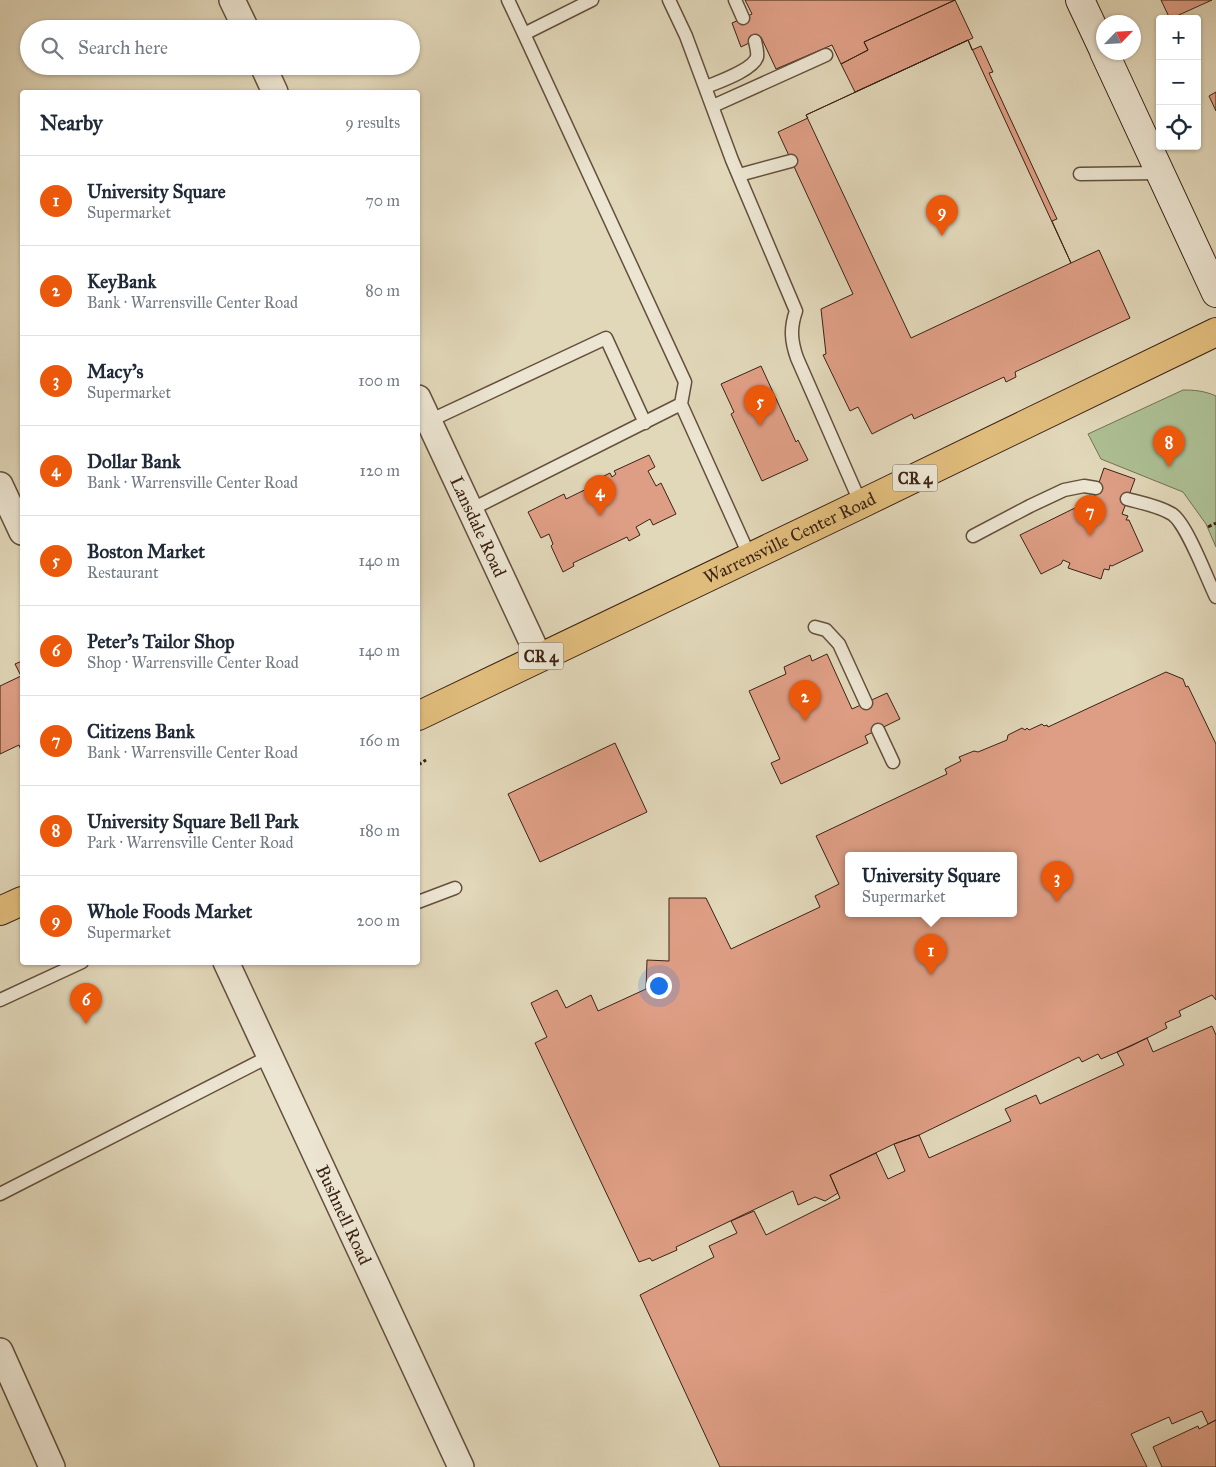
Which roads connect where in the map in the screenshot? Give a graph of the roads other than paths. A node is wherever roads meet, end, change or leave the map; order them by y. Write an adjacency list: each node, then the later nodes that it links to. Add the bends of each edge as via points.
1 (232, 0): 8 (street)
2 (508, 0): 9 (lane)
3 (592, 0): 9 (lane)
4 (669, 0): 15 (lane)
5 (735, 0): 7 (lane)
6 (1080, 0): 10 (main road)
7 (743, 18)
8 (242, 20)
9 (524, 34): 25 (lane, via 685,382)
10 (1096, 35)
11 (755, 41): 15 (lane, via 757,58 749,66)
12 (826, 55): 17 (lane)
13 (1108, 60): 19 (main road)
14 (267, 75): 16 (street)
15 (706, 87): 17 (lane)
16 (274, 90)
17 (713, 106): 20 (lane)
18 (791, 160): 20 (lane)
19 (1160, 173): 21 (lane); 22 (main road)
20 (739, 174): 31 (lane, via 796,311 791,328 797,358)
21 (1080, 174)
22 (1216, 293)
23 (1216, 332): 31 (main road, Warrensville Center Road / CR 4)
24 (420, 403): 26 (street, Lansdale Road)
25 (682, 404): 27 (lane); 35 (lane)
26 (428, 421): 27 (lane, via 606,338); 32 (street, Lansdale Road)
27 (645, 423): 32 (lane)
28 (0, 485): 33 (street)
29 (1096, 488): 34 (lane, via 1084,486 1064,490)
30 (1128, 499): 36 (lane, via 1166,511 1176,518)
31 (861, 504): 35 (main road, Warrensville Center Road / CR 4)
32 (470, 510): 38 (street, Lansdale Road)
33 (20, 528)
34 (973, 536)
35 (750, 557): 38 (main road, Warrensville Center Road / CR 4)
36 (1216, 597)
37 (815, 627): 39 (lane, via 826,630 838,644)
38 (539, 657): 40 (main road, Warrensville Center Road / CR 4)
39 (866, 703)
40 (420, 715)
41 (878, 730): 42 (lane)
42 (893, 762)
43 (455, 888): 44 (lane)
44 (420, 901)
45 (20, 902): 46 (main road)
46 (0, 911)
47 (76, 965): 49 (lane)
48 (227, 965): 50 (street, Bushnell Road)
49 (0, 1000)
50 (270, 1056): 51 (lane); 54 (street, Bushnell Road)
51 (0, 1194)
52 (0, 1351): 53 (street)
53 (52, 1467)
54 (461, 1467)

